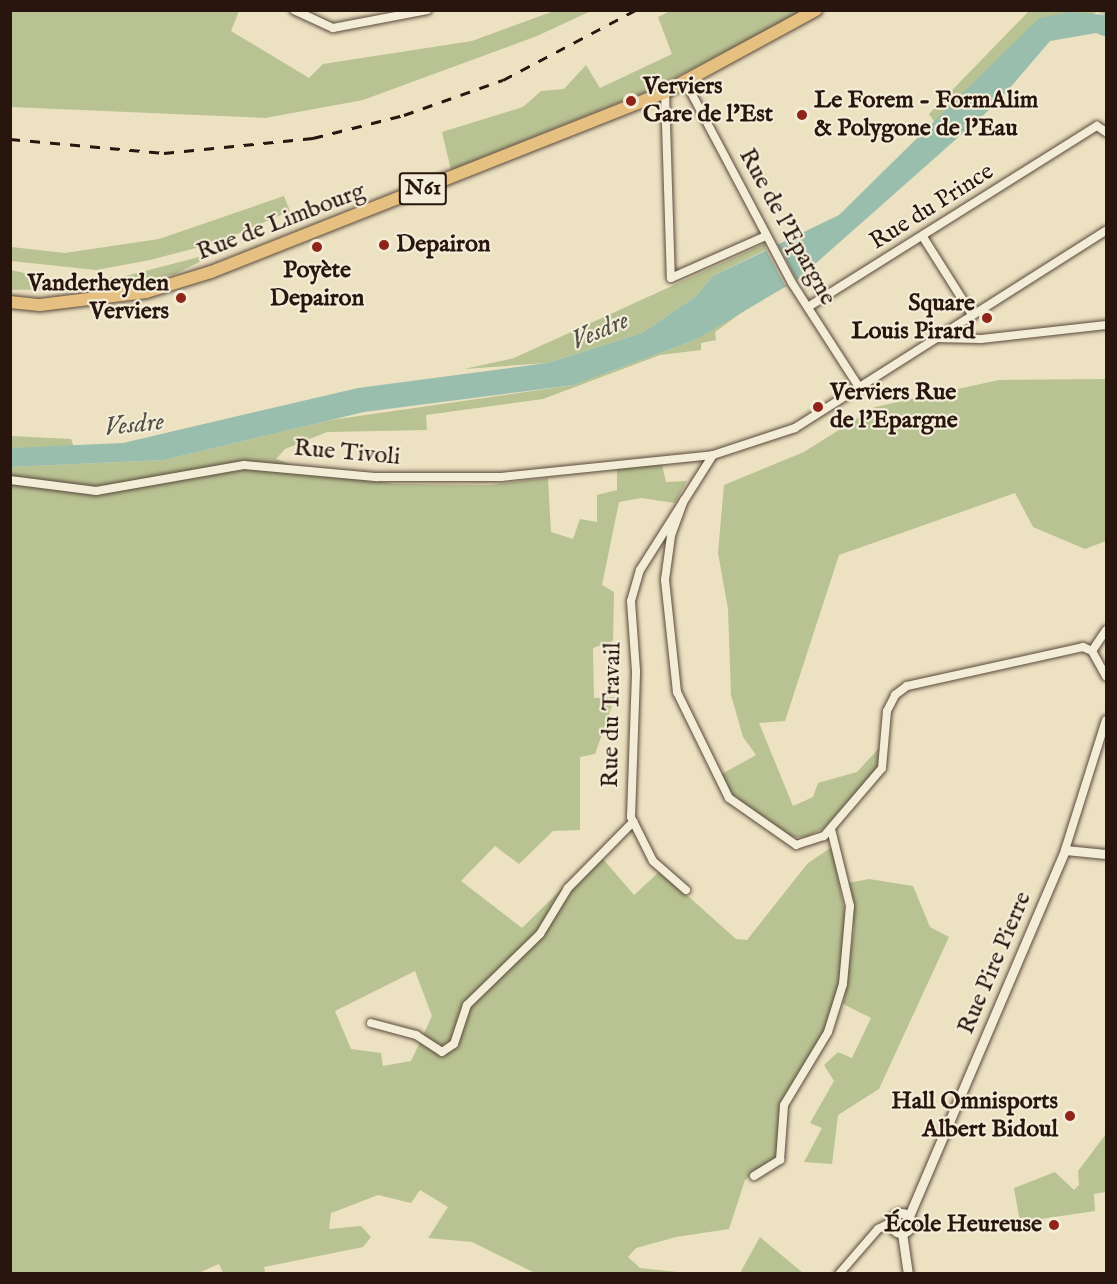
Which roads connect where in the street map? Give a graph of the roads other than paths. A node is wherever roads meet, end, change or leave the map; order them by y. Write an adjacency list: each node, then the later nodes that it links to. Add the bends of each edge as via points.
1 (294, 10): 2 (street, via 333,28)
2 (427, 10)
3 (816, 10): 4 (main road, Rue de Limbourg / N61)
4 (686, 83): 5 (main road, Rue de Limbourg / N61); 9 (street, Rue de l'Epargne)
5 (666, 92): 9 (street, via 671,278); 10 (main road, Rue de Limbourg / N61, via 209,273 146,292 40,305)
6 (1107, 132): 8 (street, Rue du Prince, via 1097,126)
7 (1107, 231): 12 (street, Rue Tivoli)
8 (923, 237): 11 (street, Rue du Prince); 12 (street)
9 (768, 239): 11 (street, Rue de l'Epargne)
10 (10, 302)
11 (808, 307): 15 (street, Rue de l'Epargne)
12 (971, 313): 14 (street, Rue Tivoli)
13 (1107, 325): 14 (street, via 981,339)
14 (935, 338): 15 (street, Rue Tivoli)
15 (859, 387): 16 (street, Rue Tivoli, via 795,428)
16 (713, 455): 17 (street, Rue Tivoli, via 490,477 377,477 304,467 244,465 96,492); 18 (street)
17 (10, 480)
18 (684, 500): 23 (street, Rue du Travail, via 632,589 636,671 629,781); 24 (street, via 671,536 665,580 677,692 705,758 729,798 782,840 808,844)
19 (1107, 630): 20 (street)
20 (1092, 651): 21 (street); 24 (street, via 1083,647 929,679 895,694 886,711 882,768)
21 (1107, 676)
22 (1107, 720): 25 (street, Rue Pire Pierre)
23 (633, 822): 27 (street, Rue du Travail, via 653,861); 28 (street, via 568,888 540,934 467,1005 454,1044 442,1052 416,1035)
24 (831, 829): 29 (street, via 850,906 843,984 824,1041 784,1106 780,1160)
25 (1065, 850): 26 (street); 30 (street, Rue Pire Pierre)
26 (1107, 854)
27 (686, 890)
28 (371, 1023)
29 (754, 1176)
30 (909, 1216): 31 (street, via 896,1214); 32 (street, Rue Pire Pierre, via 911,1225)
31 (890, 1223): 32 (street); 33 (street, via 878,1229)
32 (902, 1233): 34 (street)
33 (839, 1274)
34 (908, 1274)

